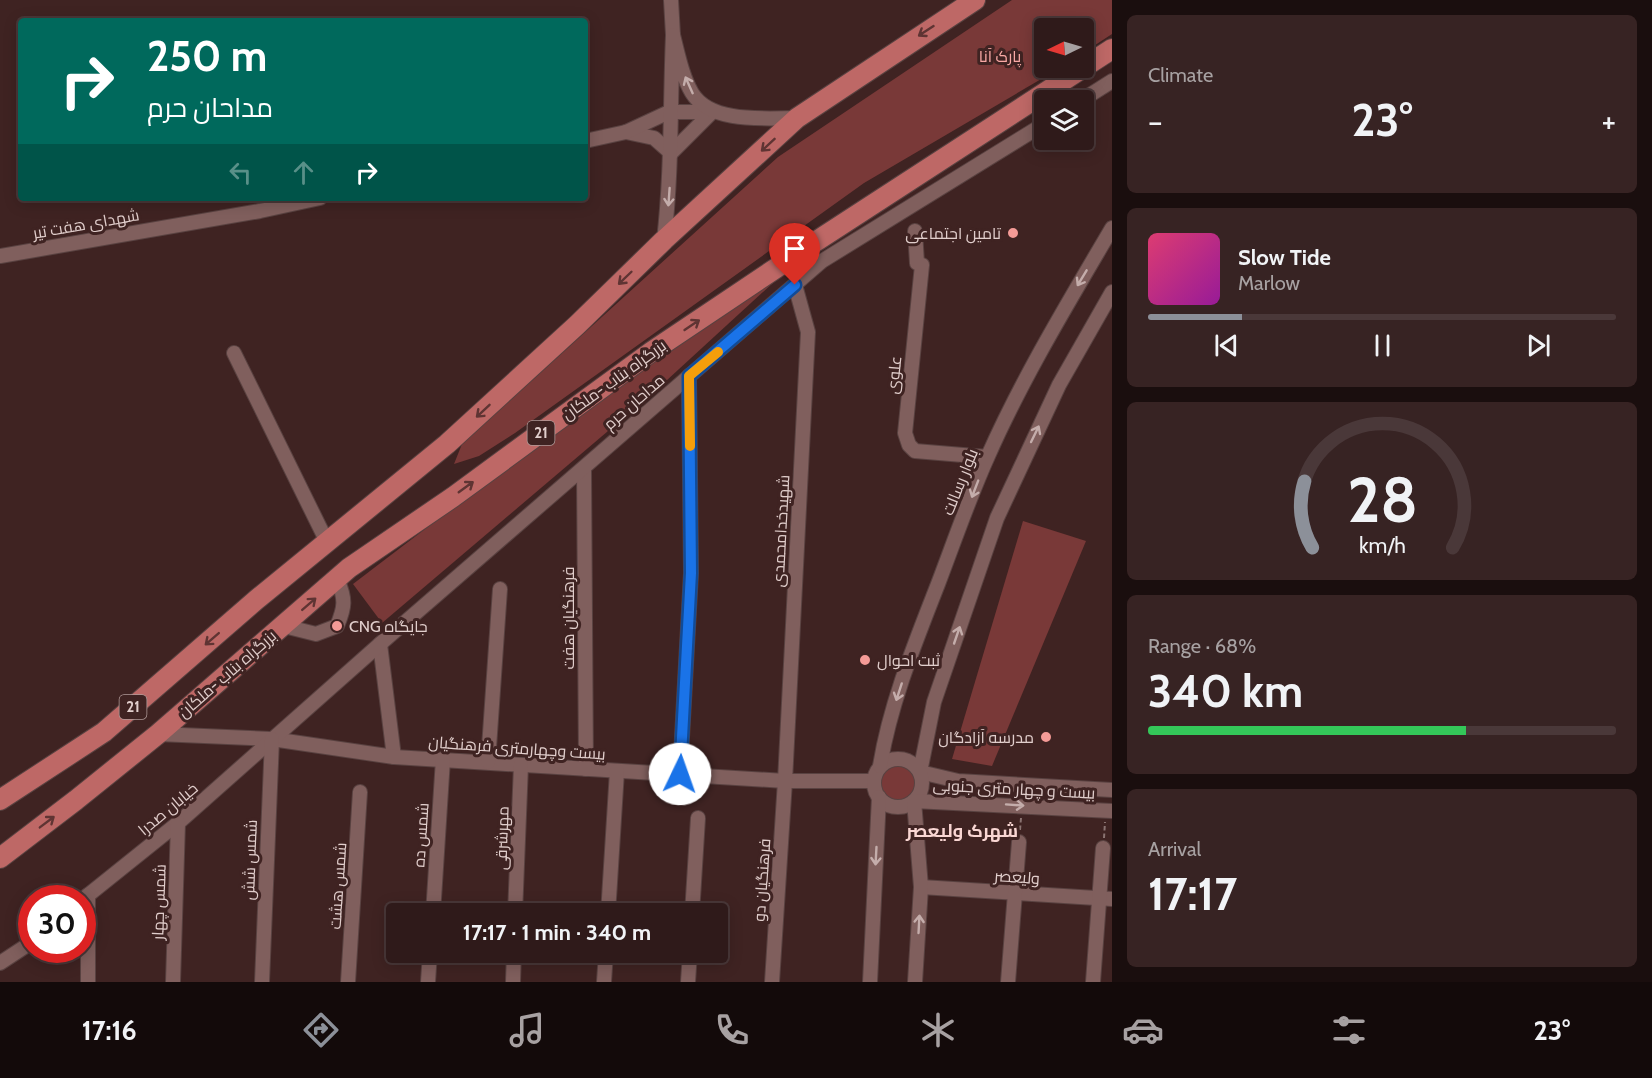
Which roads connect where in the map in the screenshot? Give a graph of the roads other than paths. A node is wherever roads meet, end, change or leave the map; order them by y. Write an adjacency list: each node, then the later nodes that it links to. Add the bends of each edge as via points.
1 (671, 0): 3 (street)
2 (975, 0): 9 (highway, 21, one-way to 9)
3 (673, 35): 7 (street); 8 (street, one-way to 3, via 693,95)
4 (1112, 49): 26 (highway, بزرگراه بناب -ملکان / 21, one-way to 4, via 651,352)
5 (1112, 81): 6 (street)
6 (1094, 92)
7 (669, 112): 8 (street); 11 (street); 13 (street)
8 (712, 112): 9 (street, via 746,118); 13 (street)
9 (797, 118): 17 (highway, 21, one-way to 17)
10 (1034, 130): 19 (street, مداحان حرم, via 822,261)
11 (626, 132): 12 (street); 13 (street, via 654,138)
12 (588, 140)
13 (671, 153): 17 (street, one-way to 17)
14 (306, 201): 18 (street, شهدای هفت تیر)
15 (1112, 228): 23 (street, بلوار رسالت, one-way to 23, via 1048,336)
16 (915, 231): 23 (street, علوی, via 917,263 922,265 904,433 915,452)
17 (664, 240): 25 (highway, 21, one-way to 25, via 447,444)
18 (0, 256)
19 (795, 285): 22 (street, مداحان حرم); 41 (street, شهیدخدامحمدی, via 808,332)
20 (1112, 292): 39 (street, one-way to 20, via 934,702 997,518 1059,385)
21 (234, 353): 25 (street)
22 (689, 376): 24 (street, مداحان حرم); 40 (street, via 691,573)
23 (987, 457): 36 (street, بلوار رسالت, one-way to 36, via 904,675 885,732)
24 (584, 468): 29 (street, مداحان حرم); 37 (street, فرهنگیان هفت)
25 (327, 542): 46 (highway, 21, one-way to 46, via 104,732)
26 (337, 579): 28 (highway, بزرگراه بناب -ملکان / 21, one-way to 26); 28 (street, via 343,593 343,610 337,626 316,634)
27 (500, 590): 34 (street)
28 (284, 626): 30 (highway, بزرگراه بناب -ملکان / 21)
29 (380, 644): 31 (street, مداحان حرم); 32 (street)
30 (158, 734): 31 (street, بیست وچهارمتری فرهنگیان); 53 (highway, بزرگراه بناب -ملکان / 21, one-way to 30)
31 (272, 739): 32 (street, بیست وچهارمتری فرهنگیان); 50 (street, خیابان صدرا); 71 (street, شمس شش)
32 (394, 757): 33 (street, بیست وچهارمتری فرهنگیان)
33 (443, 759): 34 (street, بیست وچهارمتری فرهنگیان); 58 (street, شمس ده)
34 (488, 762): 35 (street, بیست وچهارمتری فرهنگیان)
35 (521, 765): 37 (street, بیست وچهارمتری فرهنگیان); 59 (street, مهرشرقی)
36 (880, 766): 39 (street, via 902,759); 42 (street)
37 (586, 769): 38 (street, بیست وچهارمتری فرهنگیان)
38 (617, 771): 40 (street, بیست وچهارمتری فرهنگیان); 60 (street)
39 (920, 772): 43 (street, بیست و چهار متری جنوبی, via 958,780); 47 (street, via 922,788)
40 (680, 774): 41 (street, بیست وچهارمتری فرهنگیان)
41 (785, 781): 42 (street, بیست وچهارمتری فرهنگیان); 77 (street, فرهنگیان دو)
42 (874, 782): 45 (street)
43 (1112, 790)
44 (360, 792): 72 (street, شمس هشت)
45 (879, 797): 47 (street, via 900,807); 78 (street, one-way to 78)
46 (0, 800)
47 (914, 801): 48 (street, بیست و چهار متری جنوبی, one-way to 48); 54 (street)
48 (1109, 811)
49 (698, 818): 61 (street)
50 (178, 823): 55 (street, خیابان صدرا); 70 (street, شمس چهار)
51 (1019, 842): 56 (street)
52 (1103, 848): 57 (street)
53 (0, 858)
54 (921, 887): 56 (street, ولیعصر); 79 (street, one-way to 54)
55 (96, 889)
56 (1015, 893): 57 (street, ولیعصر); 80 (street)
57 (1106, 899): 81 (street)
58 (434, 903)
59 (515, 903)
60 (609, 903)
61 (693, 903)
62 (18, 951): 63 (street)
63 (0, 963)
64 (87, 963): 69 (street)
65 (429, 963): 73 (street)
66 (514, 963): 74 (street)
67 (605, 963): 75 (street)
68 (689, 963): 76 (street)
69 (88, 982)
70 (173, 982)
71 (262, 982)
72 (348, 982)
73 (428, 982)
74 (513, 982)
75 (604, 982)
76 (688, 982)
77 (772, 982)
78 (870, 982)
79 (915, 982)
80 (1008, 982)
81 (1093, 982)

